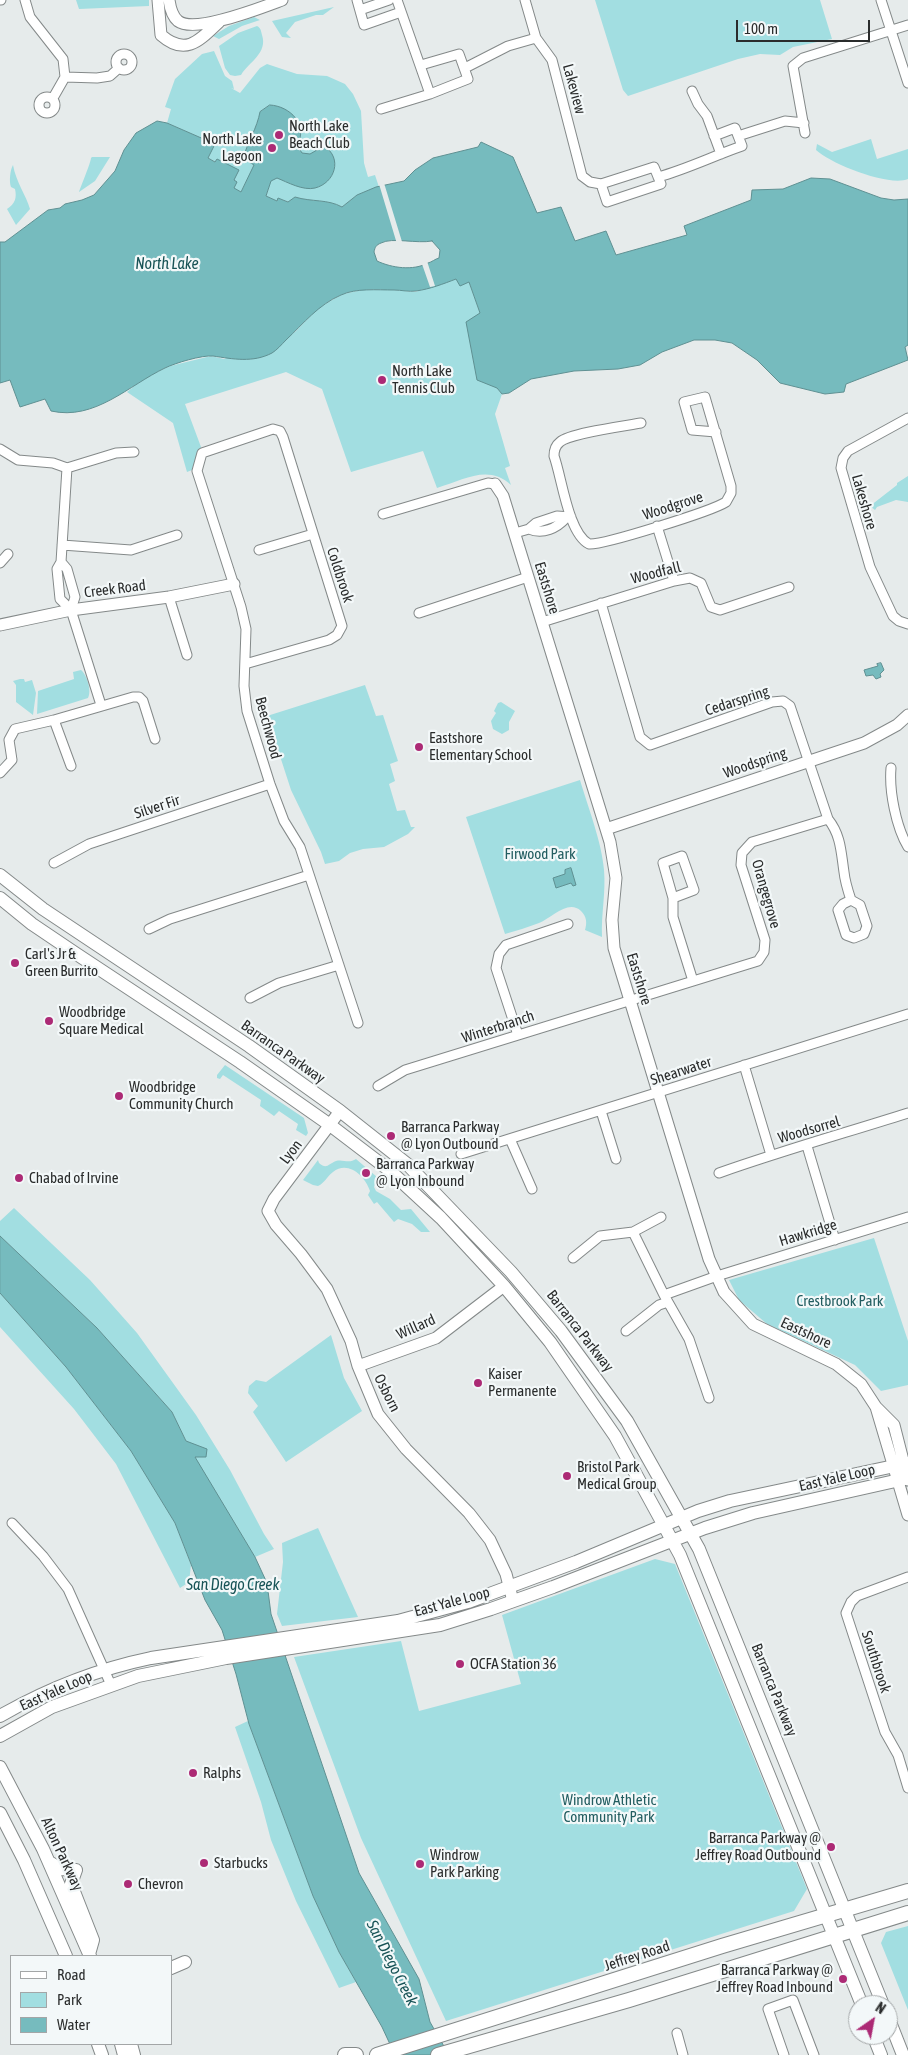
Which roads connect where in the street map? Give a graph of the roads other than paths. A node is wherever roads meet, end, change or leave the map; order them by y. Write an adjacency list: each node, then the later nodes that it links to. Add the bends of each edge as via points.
1 (25, 0): 19 (street, via 30,17 63,59)
2 (158, 0): 12 (street, via 161,35 171,43 190,44)
3 (169, 0): 12 (street, via 171,12 178,21 189,25)
4 (282, 0): 12 (street)
5 (357, 0): 10 (street)
6 (389, 0): 10 (street)
7 (397, 0): 11 (street)
8 (525, 0): 15 (street)
9 (881, 0): 14 (street)
10 (360, 10): 11 (street, via 364,25)
11 (401, 12): 16 (street)
12 (220, 21)
13 (908, 25): 14 (street)
14 (891, 31): 20 (street); 25 (street, via 803,58 793,66)
15 (536, 38): 18 (street, via 508,46); 31 (street, Lakeview, via 552,60 582,176)
16 (421, 65): 18 (street, via 459,54); 22 (street)
17 (119, 68): 19 (street, via 104,77)
18 (465, 68): 22 (street, via 468,79)
19 (65, 77): 23 (street)
20 (908, 83)
21 (692, 91): 27 (street)
22 (430, 94): 24 (street)
23 (53, 98)
24 (381, 109)
25 (804, 122): 26 (street); 28 (street, via 785,121)
26 (805, 133)
27 (714, 136): 28 (street, via 735,128); 29 (street)
28 (738, 136): 29 (street, Lakeview, via 742,146)
29 (721, 154): 30 (street, Lakeview)
30 (658, 177): 31 (street, via 654,167); 31 (street, Lakeview, via 661,184 607,202)
31 (601, 184)
32 (908, 418): 62 (street, Lakeshore, via 848,452 841,468 870,567 888,610)
33 (641, 423): 41 (street, via 559,442 554,456)
34 (280, 431): 44 (street, Coldbrook); 55 (street, Beechwood, via 266,430 202,453 197,471)
35 (716, 432): 35 (street, Woodgrove, via 705,397 684,402 692,430); 42 (street, Woodgrove, via 731,486 728,499 722,505)
36 (0, 449): 38 (street, via 18,460 53,463)
37 (134, 452): 38 (street, via 116,453)
38 (67, 468): 46 (street)
39 (495, 484): 40 (street, via 488,483); 43 (street, Eastshore, via 503,496)
40 (383, 514)
41 (569, 517): 42 (street, Woodgrove, via 581,538 589,544); 43 (street, via 560,526 538,533 530,529)
42 (658, 526): 53 (street)
43 (514, 533): 51 (street, Eastshore)
44 (312, 534): 47 (street); 65 (street, Coldbrook, via 340,616 341,631 329,640)
45 (177, 535): 46 (street, via 131,550)
46 (62, 545): 49 (street)
47 (259, 550)
48 (8, 554): 50 (street)
49 (61, 562): 52 (street); 54 (street, via 57,569)
50 (0, 563)
51 (528, 577): 60 (street); 61 (street, Eastshore)
52 (70, 578): 54 (street); 59 (street, via 75,597)
53 (674, 581): 56 (street, Woodfall, via 690,578 701,583 711,607 720,610); 58 (street, Woodfall)
54 (58, 582): 59 (street, via 60,599)
55 (234, 584): 57 (street, Creek Road); 65 (street, Beechwood, via 246,629)
56 (789, 587)
57 (169, 597): 59 (street, Creek Road); 64 (street)
58 (601, 603): 61 (street, Woodfall); 70 (street, Cedarspring, via 640,737 650,745 772,702 783,701 792,710)
59 (72, 610): 63 (street, Creek Road); 66 (street)
60 (419, 612)
61 (542, 622): 76 (street, Eastshore)
62 (904, 622)
63 (0, 625)
64 (187, 655)
65 (245, 664): 74 (street, Beechwood, via 248,710)
66 (101, 705): 68 (street); 69 (street, via 139,697)
67 (908, 715): 70 (street, Woodspring, via 870,740)
68 (54, 720): 71 (street); 73 (street, via 12,732 9,740 12,760)
69 (155, 739)
70 (809, 761): 75 (street); 76 (street, Woodspring)
71 (70, 766)
72 (891, 768): 77 (street, via 889,786)
73 (0, 773)
74 (270, 784): 78 (street, Silver Fir, via 90,844); 80 (street, Beechwood, via 284,821 300,847)
75 (828, 818): 83 (street, via 841,846); 89 (street, Orangegrove, via 752,842 746,848 740,858 741,865 765,940 764,952 751,964)
76 (606, 829): 91 (street, Eastshore, via 616,878 614,948)
77 (908, 847)
78 (54, 863)
79 (0, 875): 86 (main road, Barranca Parkway)
80 (309, 875): 85 (street, via 170,919); 88 (street, Beechwood)
81 (0, 898): 87 (main road, Barranca Parkway)
82 (672, 898): 82 (street, via 694,890 682,856 662,863); 89 (street, via 673,917)
83 (851, 900)
84 (568, 924): 94 (street, via 506,945 499,954 496,968)
85 (149, 929)
86 (86, 938): 87 (main road); 98 (main road, Barranca Parkway)
87 (75, 953): 101 (main road, Barranca Parkway)
88 (339, 966): 90 (street, via 279,984); 93 (street, Beechwood)
89 (692, 981): 91 (street, Orangegrove)
90 (250, 998)
91 (629, 1000): 94 (street, Winterbranch); 97 (street, Eastshore)
92 (908, 1014): 95 (street, Shearwater)
93 (358, 1023)
94 (518, 1035): 96 (street, Winterbranch, via 406,1070)
95 (744, 1065): 97 (street, Shearwater); 105 (street)
96 (378, 1086)
97 (659, 1092): 99 (street, Shearwater); 115 (street, Eastshore)
98 (340, 1111): 101 (street, Lyon); 124 (main road, Barranca Parkway, via 406,1164 440,1197 561,1331 627,1422)
99 (601, 1112): 102 (street, Shearwater); 106 (street)
100 (908, 1113): 103 (street, Woodsorrel)
101 (330, 1125): 109 (street, Lyon); 116 (main road, Barranca Parkway, via 389,1170 441,1218)
102 (510, 1139): 104 (street, Shearwater); 108 (street)
103 (807, 1146): 105 (street, Woodsorrel); 113 (street)
104 (461, 1154)
105 (771, 1155): 107 (street, Woodsorrel)
106 (616, 1159)
107 (719, 1173)
108 (532, 1189)
109 (268, 1211): 119 (street, Osborn, via 328,1289)
110 (661, 1217): 112 (street)
111 (908, 1217): 113 (street, Hawkridge)
112 (633, 1232): 114 (street, via 600,1236); 117 (street)
113 (835, 1240): 115 (street, Hawkridge)
114 (573, 1258)
115 (717, 1276): 117 (street, Hawkridge); 121 (street, Eastshore, via 724,1292 753,1324 817,1354 861,1384 876,1407)
116 (504, 1286): 119 (street, Willard, via 436,1338); 126 (main road, Barranca Parkway, via 587,1393 628,1457)
117 (666, 1299): 118 (street, Hawkridge); 120 (street, via 689,1339)
118 (626, 1330)
119 (358, 1366): 130 (street, Osborn, via 378,1414 490,1540)
120 (709, 1398)
121 (902, 1464): 122 (street, Eastshore); 124 (main road, East Yale Loop, via 730,1501)
122 (905, 1479): 123 (street, Eastshore); 127 (main road, East Yale Loop, via 753,1513)
123 (908, 1515)
124 (682, 1518): 126 (main road, East Yale Loop); 127 (main road, Barranca Parkway)
125 (12, 1523): 134 (street, via 68,1589)
126 (664, 1524): 128 (main road, Barranca Parkway); 130 (main road, East Yale Loop)
127 (690, 1533): 128 (main road, East Yale Loop); 143 (main road, Barranca Parkway, via 719,1596)
128 (672, 1540): 131 (main road, East Yale Loop); 145 (main road, Barranca Parkway)
129 (908, 1577): 139 (street, Southbrook, via 857,1596 846,1613 885,1732 898,1755)
130 (509, 1587): 131 (street, Osborn); 132 (main road, East Yale Loop, via 398,1621)
131 (513, 1601): 132 (main road, East Yale Loop, via 440,1625)
132 (290, 1643): 133 (main road, East Yale Loop)
133 (224, 1653): 134 (main road, East Yale Loop, via 151,1658); 135 (main road, East Yale Loop)
134 (105, 1670): 135 (street); 136 (main road, East Yale Loop, via 41,1694)
135 (111, 1685): 137 (main road, East Yale Loop, via 52,1708)
136 (0, 1716)
137 (0, 1736)
138 (0, 1767): 141 (main road, Alton Parkway)
139 (908, 1788)
140 (0, 1812): 148 (main road)
141 (49, 1862): 149 (main road, Alton Parkway); 149 (main road, via 61,1868 82,1868 71,1884 94,1940)
142 (908, 1891): 143 (main road, Jeffrey Road)
143 (845, 1910): 145 (main road, Jeffrey Road); 146 (main road, Barranca Parkway)
144 (908, 1913): 146 (main road)
145 (826, 1915): 147 (main road, Barranca Parkway); 158 (main road, Jeffrey Road)
146 (853, 1929): 147 (main road); 153 (main road, Barranca Parkway)
147 (835, 1936): 152 (main road, Barranca Parkway); 159 (main road, via 664,1990)
148 (66, 1955)
149 (90, 1955)
150 (184, 1962): 151 (main road)
151 (172, 1968)
152 (858, 1995)
153 (879, 1995)
154 (677, 2033): 160 (street)
155 (898, 2041): 163 (main road)
156 (345, 2055): 157 (main road)
157 (356, 2055)
158 (376, 2055)
159 (438, 2055)
160 (683, 2055)
161 (784, 2055): 162 (street, via 768,2009 793,2000)
162 (814, 2055)
163 (904, 2055)

